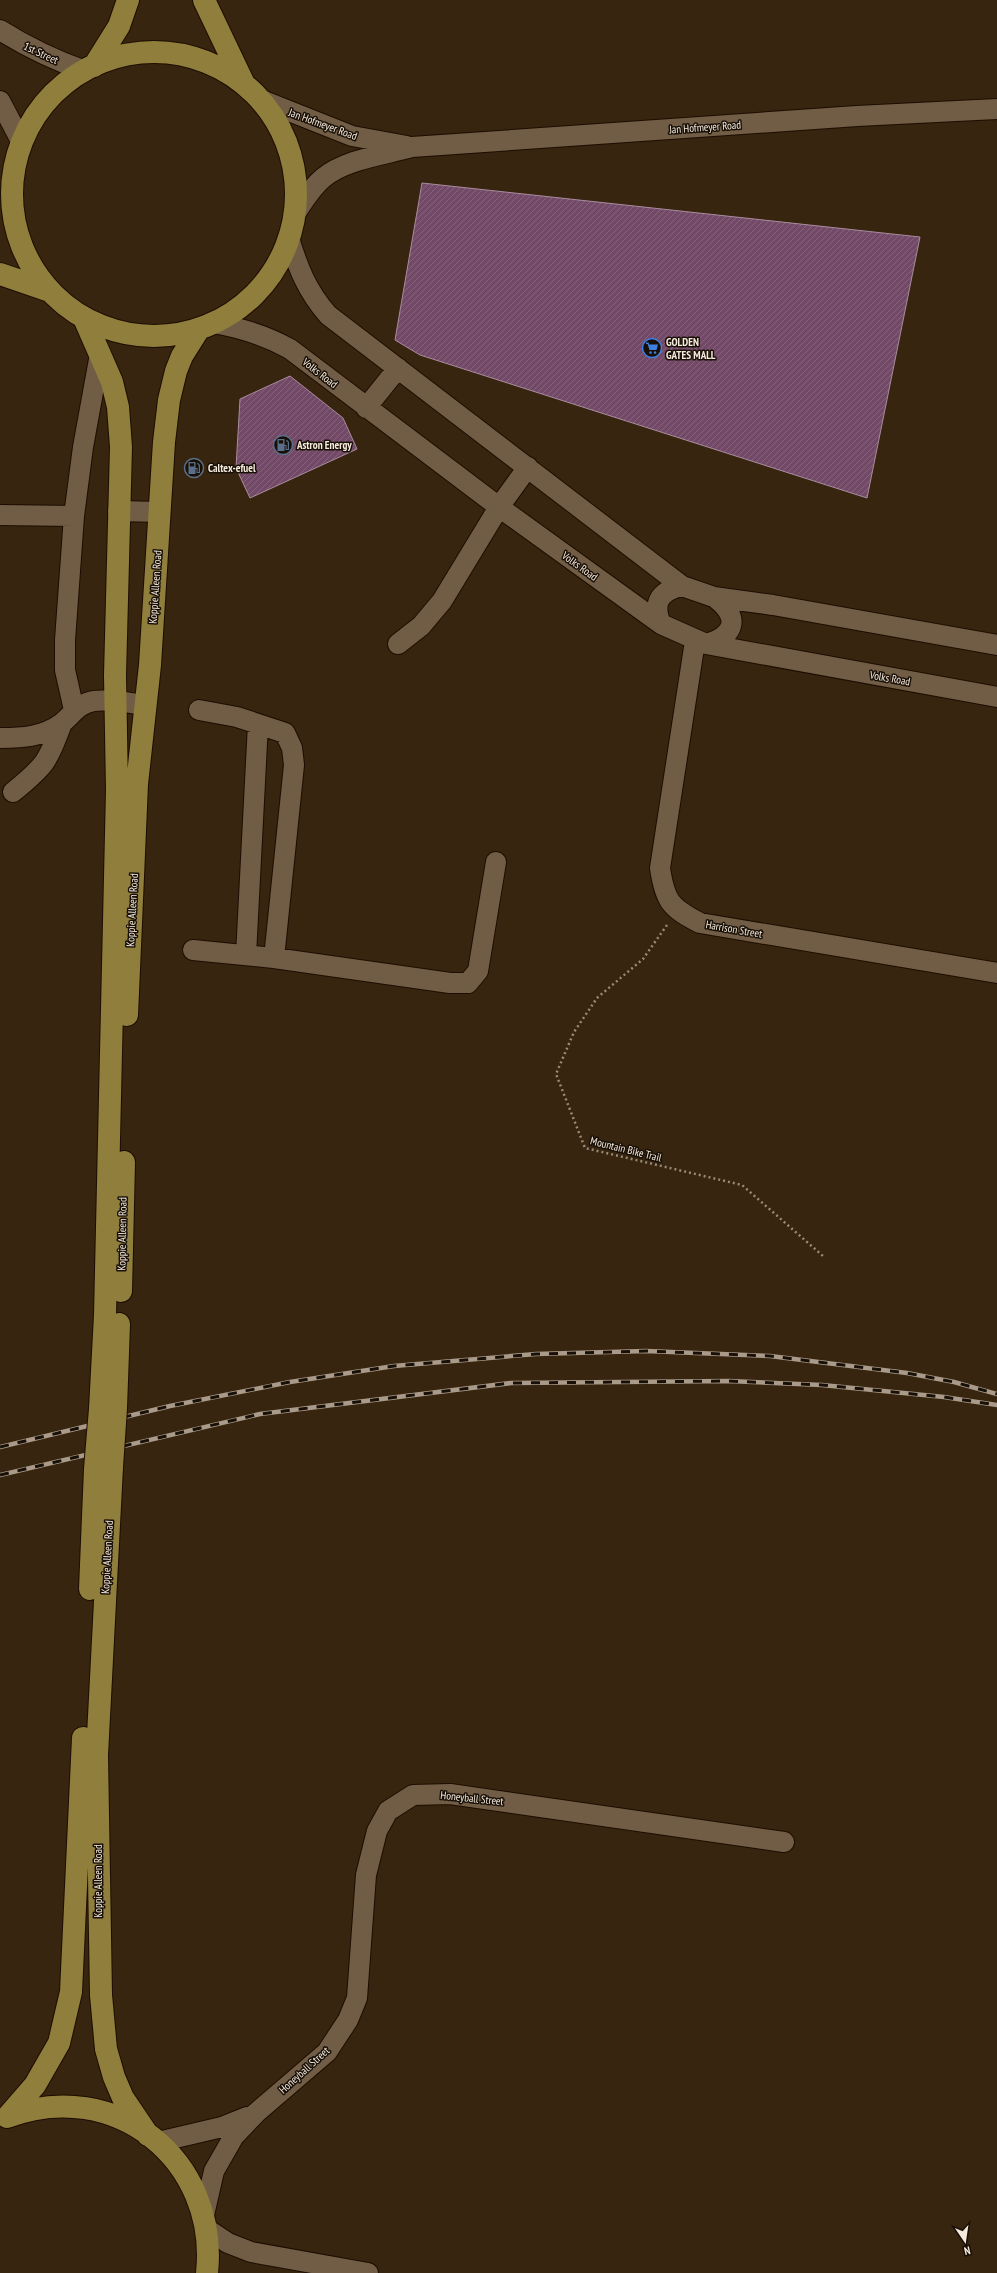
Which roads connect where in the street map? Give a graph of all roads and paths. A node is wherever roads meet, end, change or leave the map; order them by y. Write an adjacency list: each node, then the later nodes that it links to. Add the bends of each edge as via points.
1 (128, 0): 4 (main road, via 119,26)
2 (204, 0): 5 (main road)
3 (0, 30): 4 (street, 1st Street, via 52,59)
4 (90, 68): 5 (main road, via 126,56 145,53 172,54 198,59 222,70); 9 (main road, via 65,84 47,101 32,121)
5 (252, 91): 8 (street, Jan Hofmeyer Road, via 352,136); 11 (main road, via 275,118 286,141 293,165)
6 (0, 101): 9 (street)
7 (997, 109): 8 (street, Jan Hofmeyer Road, via 857,116)
8 (412, 147): 11 (street, Jan Hofmeyer Road, via 342,167 311,190)
9 (19, 152): 10 (main road); 14 (main road, via 12,192 16,230 35,272)
10 (0, 176)
11 (295, 214): 12 (main road)
12 (289, 238): 16 (main road, via 280,260 252,297 234,312); 18 (street, via 302,277 315,300 328,315)
13 (0, 274): 14 (main road)
14 (50, 291): 15 (main road)
15 (84, 318): 16 (main road, via 121,332 140,335 160,336); 17 (main road, Koppie Alleen Road)
16 (206, 326): 19 (street, Volks Road, via 249,330 274,340 290,349); 23 (main road, Koppie Alleen Road, via 182,356 169,400)
17 (100, 354): 22 (main road, Koppie Alleen Road, via 112,382 118,407 121,447); 25 (street, via 83,447)
18 (398, 368): 19 (street); 20 (street)
19 (366, 408): 21 (street, Volks Road)
20 (528, 467): 21 (street); 26 (street)
21 (499, 507): 28 (street, Volks Road); 30 (street, via 442,601 421,626)
22 (118, 511): 23 (street); 33 (main road, Koppie Alleen Road)
23 (160, 512): 34 (main road, Koppie Alleen Road)
24 (0, 515): 25 (street)
25 (74, 516): 36 (street, via 64,670)
26 (682, 586): 27 (street); 28 (street, via 665,592 660,599 657,609)
27 (714, 598): 29 (street, via 726,606 732,622 730,630 723,637); 31 (street)
28 (661, 624): 29 (street, Volks Road)
29 (700, 642): 32 (street, Volks Road); 41 (street, via 660,868 663,890)
30 (398, 644)
31 (997, 645)
32 (997, 697)
33 (115, 701): 34 (street); 36 (street, via 93,701); 47 (main road, Koppie Alleen Road, via 117,790 105,1315)
34 (146, 705): 47 (main road, Koppie Alleen Road, via 137,784 125,1056 123,1231)
35 (199, 710): 37 (street)
36 (68, 716): 38 (street, via 43,734); 39 (street, via 43,767)
37 (258, 724): 43 (street); 44 (street, via 285,733 292,748 294,765)
38 (0, 738)
39 (13, 792)
40 (496, 862): 44 (street, via 478,972 468,983 368,973)
41 (676, 911): 45 (street, Harrison Street, via 700,923); 46 (path, Mountain Bike Trail, via 643,959 597,998 574,1032 556,1074 585,1148 742,1185)
42 (193, 950): 43 (street)
43 (246, 955): 44 (street)
44 (274, 958)
45 (997, 973)
46 (823, 1256)
47 (108, 1409): 48 (main road, Koppie Alleen Road, bridge)
48 (104, 1468): 51 (main road, Koppie Alleen Road, via 71,1992 59,2043 35,2085); 52 (main road, Koppie Alleen Road, via 97,1755 101,1995 106,2049 114,2078 123,2098)
49 (784, 1842): 50 (street, Honeyball Street, via 450,1794 413,1795 388,1811 376,1831 366,1875 357,1998 348,2020 327,2052)
50 (256, 2113): 52 (street, Honeyball Street, via 222,2127); 53 (street, Honeyball Street, via 234,2136 214,2171)
51 (4, 2118): 52 (main road, via 49,2107 77,2108 112,2115)
52 (153, 2138): 53 (main road, via 174,2157 187,2175)
53 (206, 2222): 54 (main road); 55 (street, via 228,2243 251,2252)
54 (208, 2273)
55 (368, 2273)

